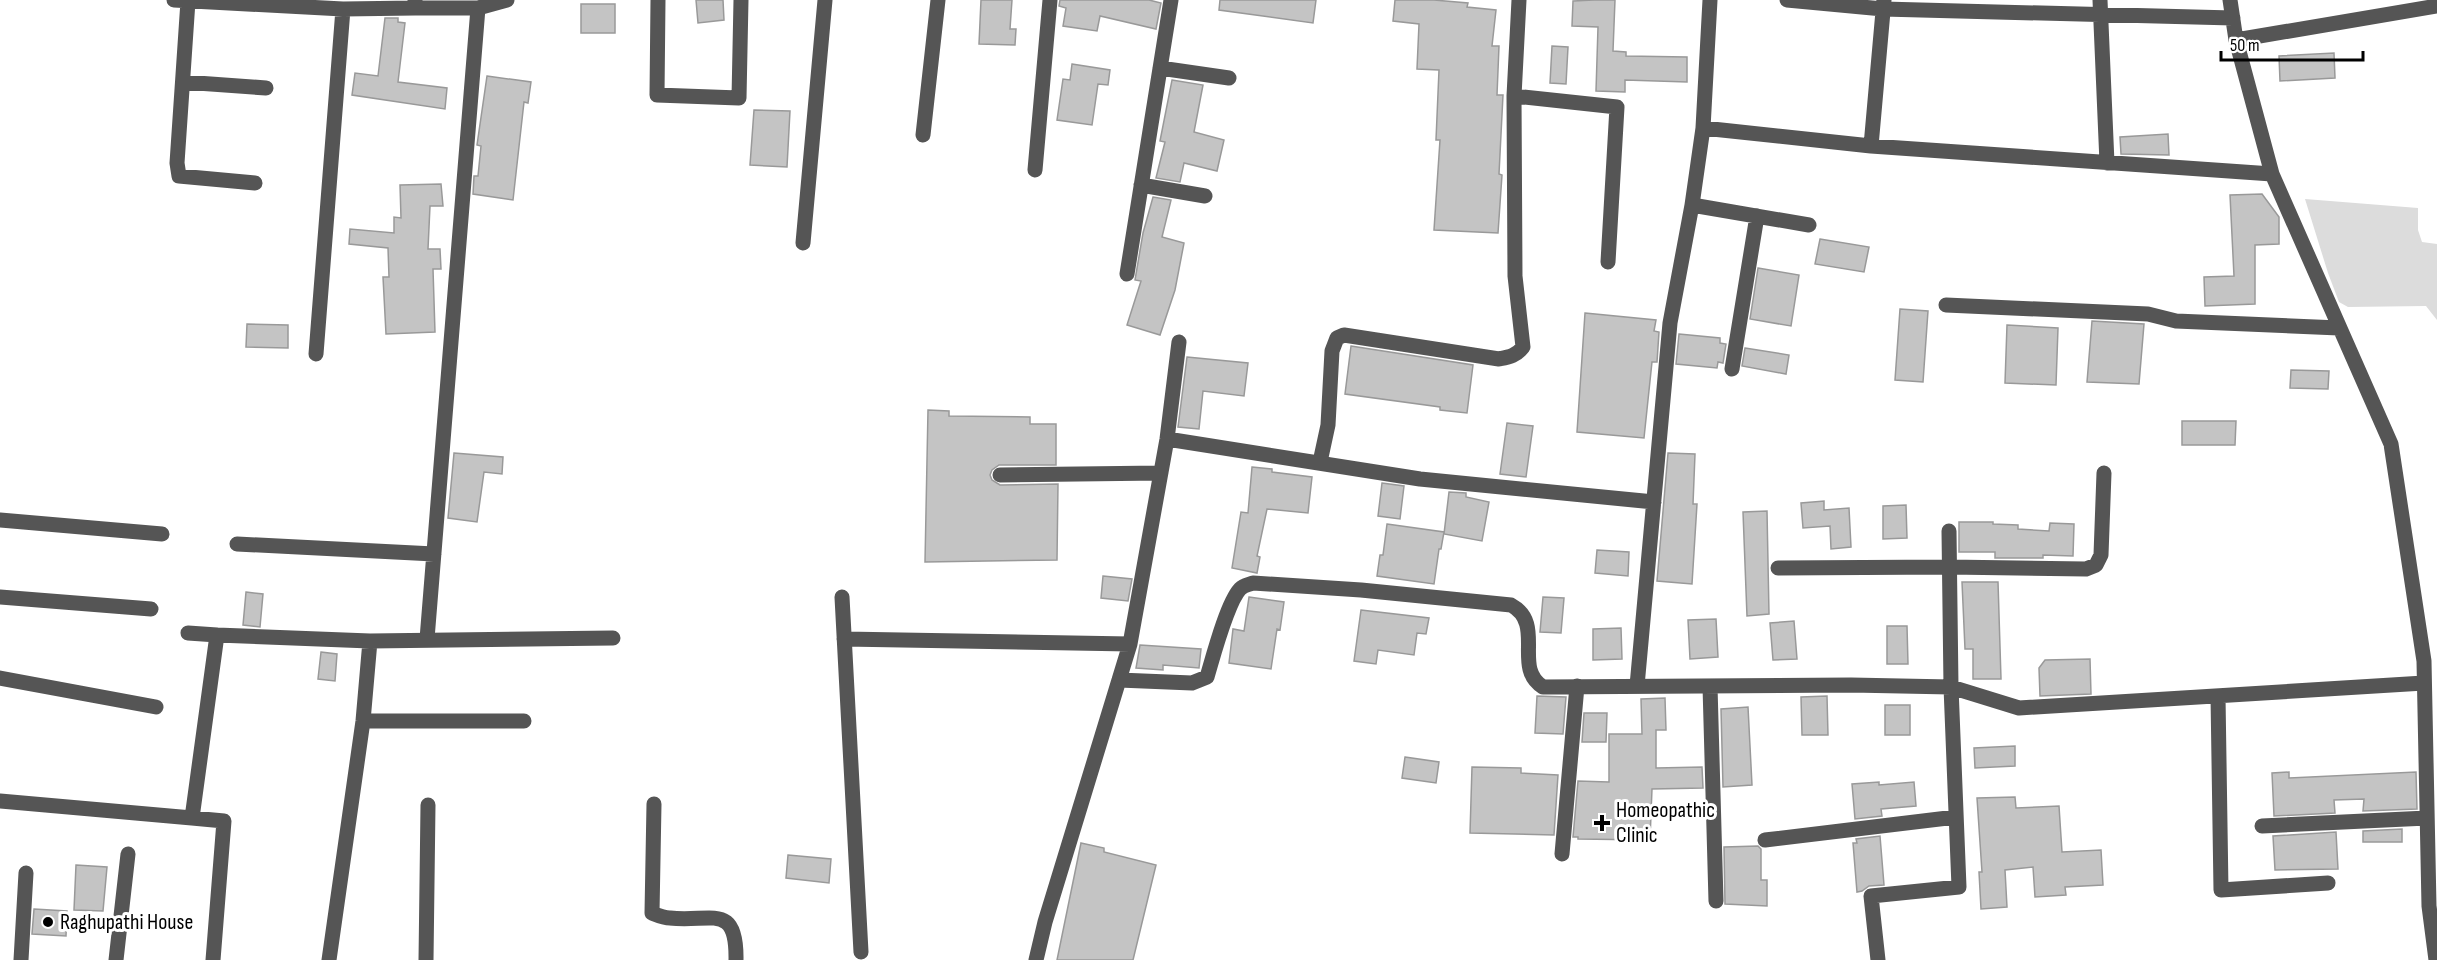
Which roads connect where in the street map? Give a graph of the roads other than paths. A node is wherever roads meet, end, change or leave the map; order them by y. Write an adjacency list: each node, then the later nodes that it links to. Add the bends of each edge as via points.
1 (174, 0): 13 (street)
2 (507, 0): 19 (street)
3 (658, 0): 4 (street, via 657,95 740,98)
4 (741, 0)
5 (825, 0): 40 (street)
6 (938, 0): 29 (street)
7 (1050, 0): 32 (street)
8 (1171, 0): 23 (street)
9 (1519, 0): 27 (street)
10 (1710, 0): 28 (street)
11 (1787, 0): 16 (street)
12 (2230, 0): 21 (street)
13 (188, 1): 14 (street); 25 (street)
14 (293, 3): 20 (street)
15 (415, 4): 19 (street); 20 (street)
16 (1883, 4): 18 (street); 30 (street)
17 (2437, 6): 22 (street)
18 (2101, 7): 21 (street); 31 (street)
19 (478, 8): 58 (street)
20 (343, 9): 46 (street)
21 (2232, 18): 22 (street)
22 (2236, 40): 33 (street)
23 (1160, 68): 24 (street); 35 (street)
24 (1229, 78)
25 (183, 82): 26 (street); 34 (street, via 179,176)
26 (266, 88)
27 (1514, 96): 41 (street, via 1617,107); 49 (street, via 1515,276 1523,347 1518,353 1499,359 1344,335 1337,338 1332,351 1328,425)
28 (1702, 128): 30 (street); 37 (street)
29 (922, 135)
30 (1871, 146): 31 (street)
31 (2107, 164): 33 (street)
32 (1035, 171)
33 (2272, 174): 44 (street)
34 (255, 183)
35 (1141, 185): 36 (street); 42 (street)
36 (1205, 196)
37 (1692, 205): 38 (street); 53 (street, via 1670,323)
38 (1757, 216): 39 (street); 47 (street)
39 (1809, 225)
40 (803, 243)
41 (1608, 262)
42 (1127, 274)
43 (1946, 305): 44 (street)
44 (2339, 328): 73 (street, via 2391,444 2424,661)
45 (1179, 342): 48 (street)
46 (316, 354)
47 (1732, 369)
48 (1167, 439): 49 (street); 50 (street)
49 (1320, 462): 53 (street, via 1420,479)
50 (1161, 473): 52 (street); 70 (street)
51 (2104, 473): 59 (street, via 2101,555 2096,565 2086,569)
52 (1000, 476)
53 (1654, 502): 75 (street)
54 (0, 520): 56 (street)
55 (1949, 531): 59 (street)
56 (162, 534)
57 (237, 544): 58 (street)
58 (434, 554): 67 (street)
59 (1949, 567): 60 (street); 77 (street)
60 (1778, 568)
61 (0, 597): 63 (street)
62 (842, 597): 68 (street)
63 (151, 609)
64 (188, 633): 65 (street)
65 (217, 635): 69 (street); 86 (street)
66 (613, 638): 67 (street)
67 (428, 639): 69 (street)
68 (844, 639): 70 (street); 95 (street)
69 (370, 641): 80 (street)
70 (1130, 644): 72 (street)
71 (0, 678): 79 (street)
72 (1119, 680): 74 (street, via 1192,683 1207,677 1238,591 1252,583 1512,605 1522,611 1528,622 1530,673 1534,681 1543,687); 102 (street)
73 (2424, 683): 78 (street); 87 (street)
74 (1577, 686): 75 (street); 91 (street)
75 (1637, 686): 76 (street)
76 (1710, 686): 77 (street); 94 (street)
77 (1951, 687): 78 (street, via 2019,708); 85 (street)
78 (2218, 696): 93 (street, via 2222,890)
79 (156, 707)
80 (363, 721): 81 (street); 99 (street)
81 (524, 721)
82 (0, 801): 86 (street)
83 (654, 804): 101 (street, via 652,913 669,918 718,918 731,926 737,940)
84 (428, 806): 100 (street)
85 (1956, 816): 89 (street); 103 (street, via 1959,887 1871,896)
86 (192, 818): 98 (street, via 224,821)
87 (2427, 818): 88 (street); 104 (street, via 2429,906)
88 (2262, 826)
89 (1765, 840)
90 (128, 854): 97 (street)
91 (1562, 854)
92 (26, 873): 96 (street)
93 (2328, 883)
94 (1716, 901)
95 (861, 952)
96 (21, 960)
97 (116, 960)
98 (213, 960)
99 (328, 960)
100 (426, 960)
101 (736, 960)
102 (1036, 960)
103 (1878, 960)
104 (2436, 960)

